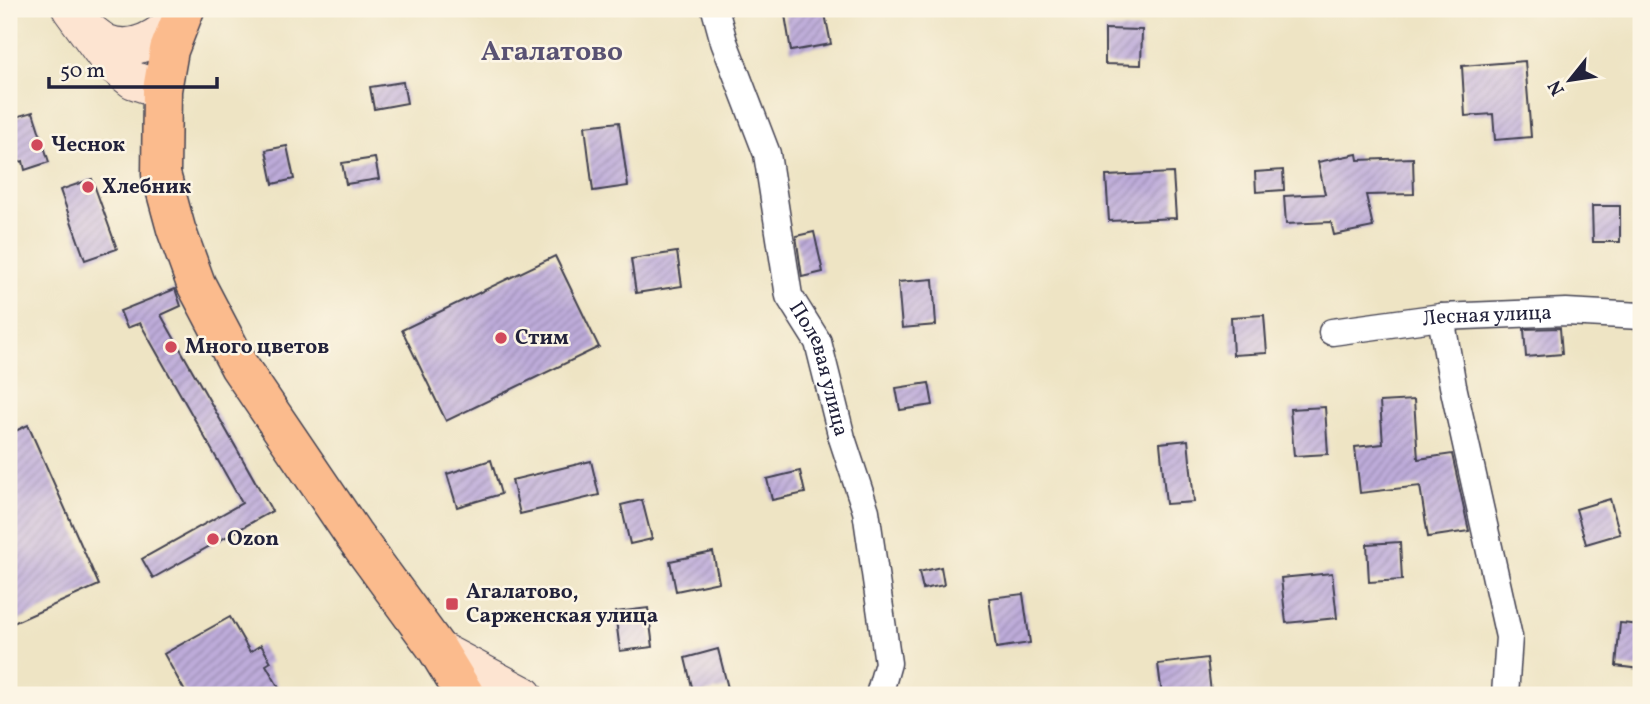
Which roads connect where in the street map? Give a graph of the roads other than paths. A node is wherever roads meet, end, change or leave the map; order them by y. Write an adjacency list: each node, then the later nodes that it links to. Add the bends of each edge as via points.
1 (715, 9): 11 (street, Полевая улица, via 767,154 789,296 818,342 866,511 888,663)
2 (183, 13): 3 (main road, via 164,33 127,47 106,43); 4 (main road, via 169,50)
3 (77, 18): 4 (main road, via 108,61 133,80)
4 (162, 90): 8 (main road, via 161,174 195,284 239,366)
5 (1641, 316): 6 (street, Лесная улица, via 1566,312)
6 (1441, 317): 7 (street, Лесная улица); 12 (street, via 1509,637)
7 (1332, 332)
8 (437, 649): 9 (main road); 10 (main road)
9 (455, 692)
10 (524, 695)
11 (878, 695)
12 (1505, 695)

